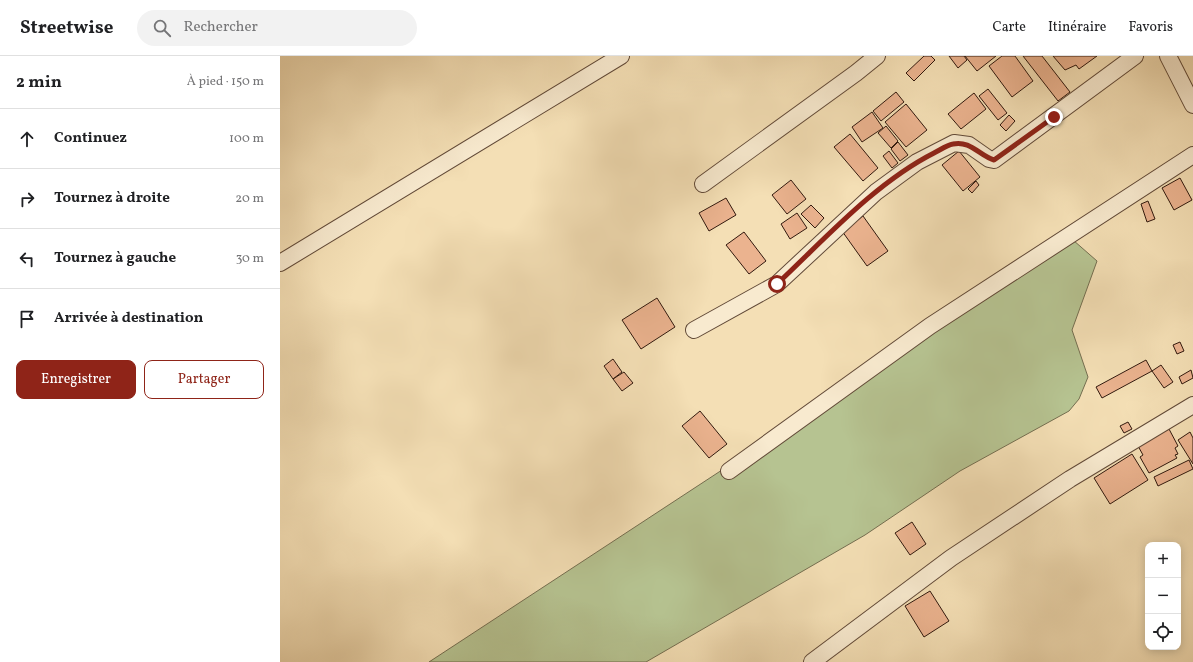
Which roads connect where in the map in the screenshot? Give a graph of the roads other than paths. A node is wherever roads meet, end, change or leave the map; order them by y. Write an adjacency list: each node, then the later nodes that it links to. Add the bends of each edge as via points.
1 (621, 56): 8 (street)
2 (876, 56): 7 (street)
3 (1135, 56): 9 (street, via 994,160 969,145 954,143 917,162 876,192 777,284)
4 (1168, 56): 5 (street)
5 (1193, 105)
6 (1193, 155): 11 (street, via 930,326)
7 (703, 184)
8 (280, 263)
9 (694, 330)
10 (1193, 405): 12 (street, via 1070,479 951,558)
11 (729, 471)
12 (812, 662)

